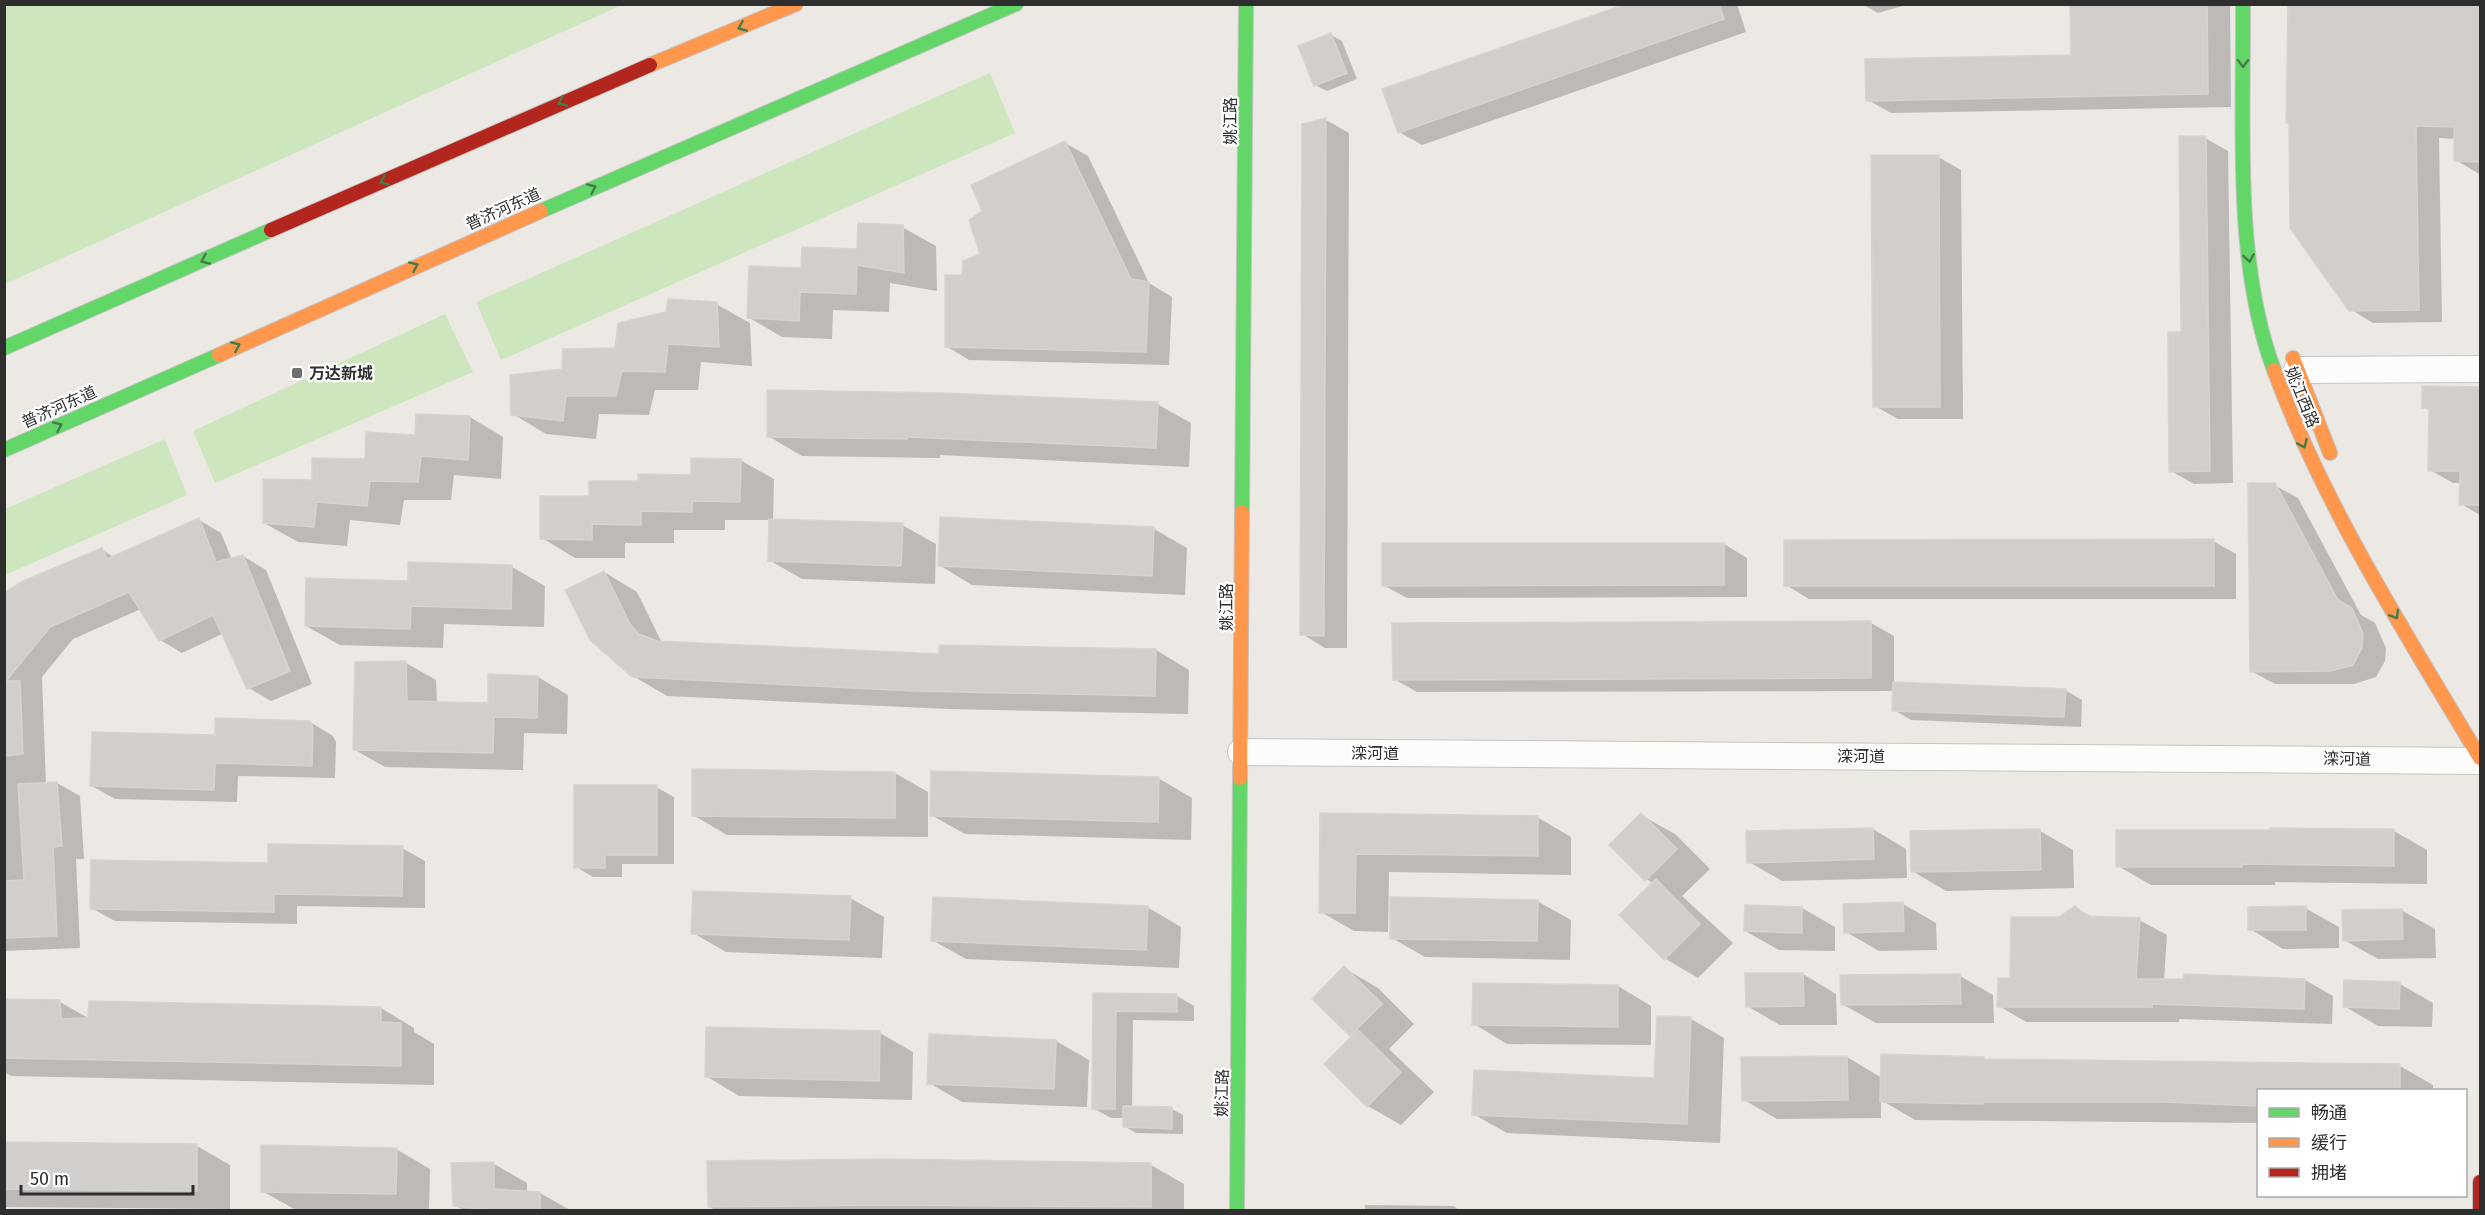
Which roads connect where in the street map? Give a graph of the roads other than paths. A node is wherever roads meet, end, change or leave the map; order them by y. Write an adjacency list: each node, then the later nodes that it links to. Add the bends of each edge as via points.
1 (796, 4): 5 (street, one-way to 5, via 564,101)
2 (1017, 4): 8 (street, 普济河东道, one-way to 2)
3 (1246, 4): 10 (street, 姚江路)
4 (2243, 4): 11 (street, 姚江西路, one-way to 11, via 2246,239 2261,336 2319,480)
5 (4, 348)
6 (2293, 359): 7 (street); 9 (street, 姚江西路)
7 (2481, 369)
8 (4, 450)
9 (2334, 461)
10 (1241, 752): 11 (street, 滦河道); 13 (street, 姚江路)
11 (2481, 760)
12 (2481, 1182): 14 (street)
13 (1237, 1210)
14 (2480, 1210)

